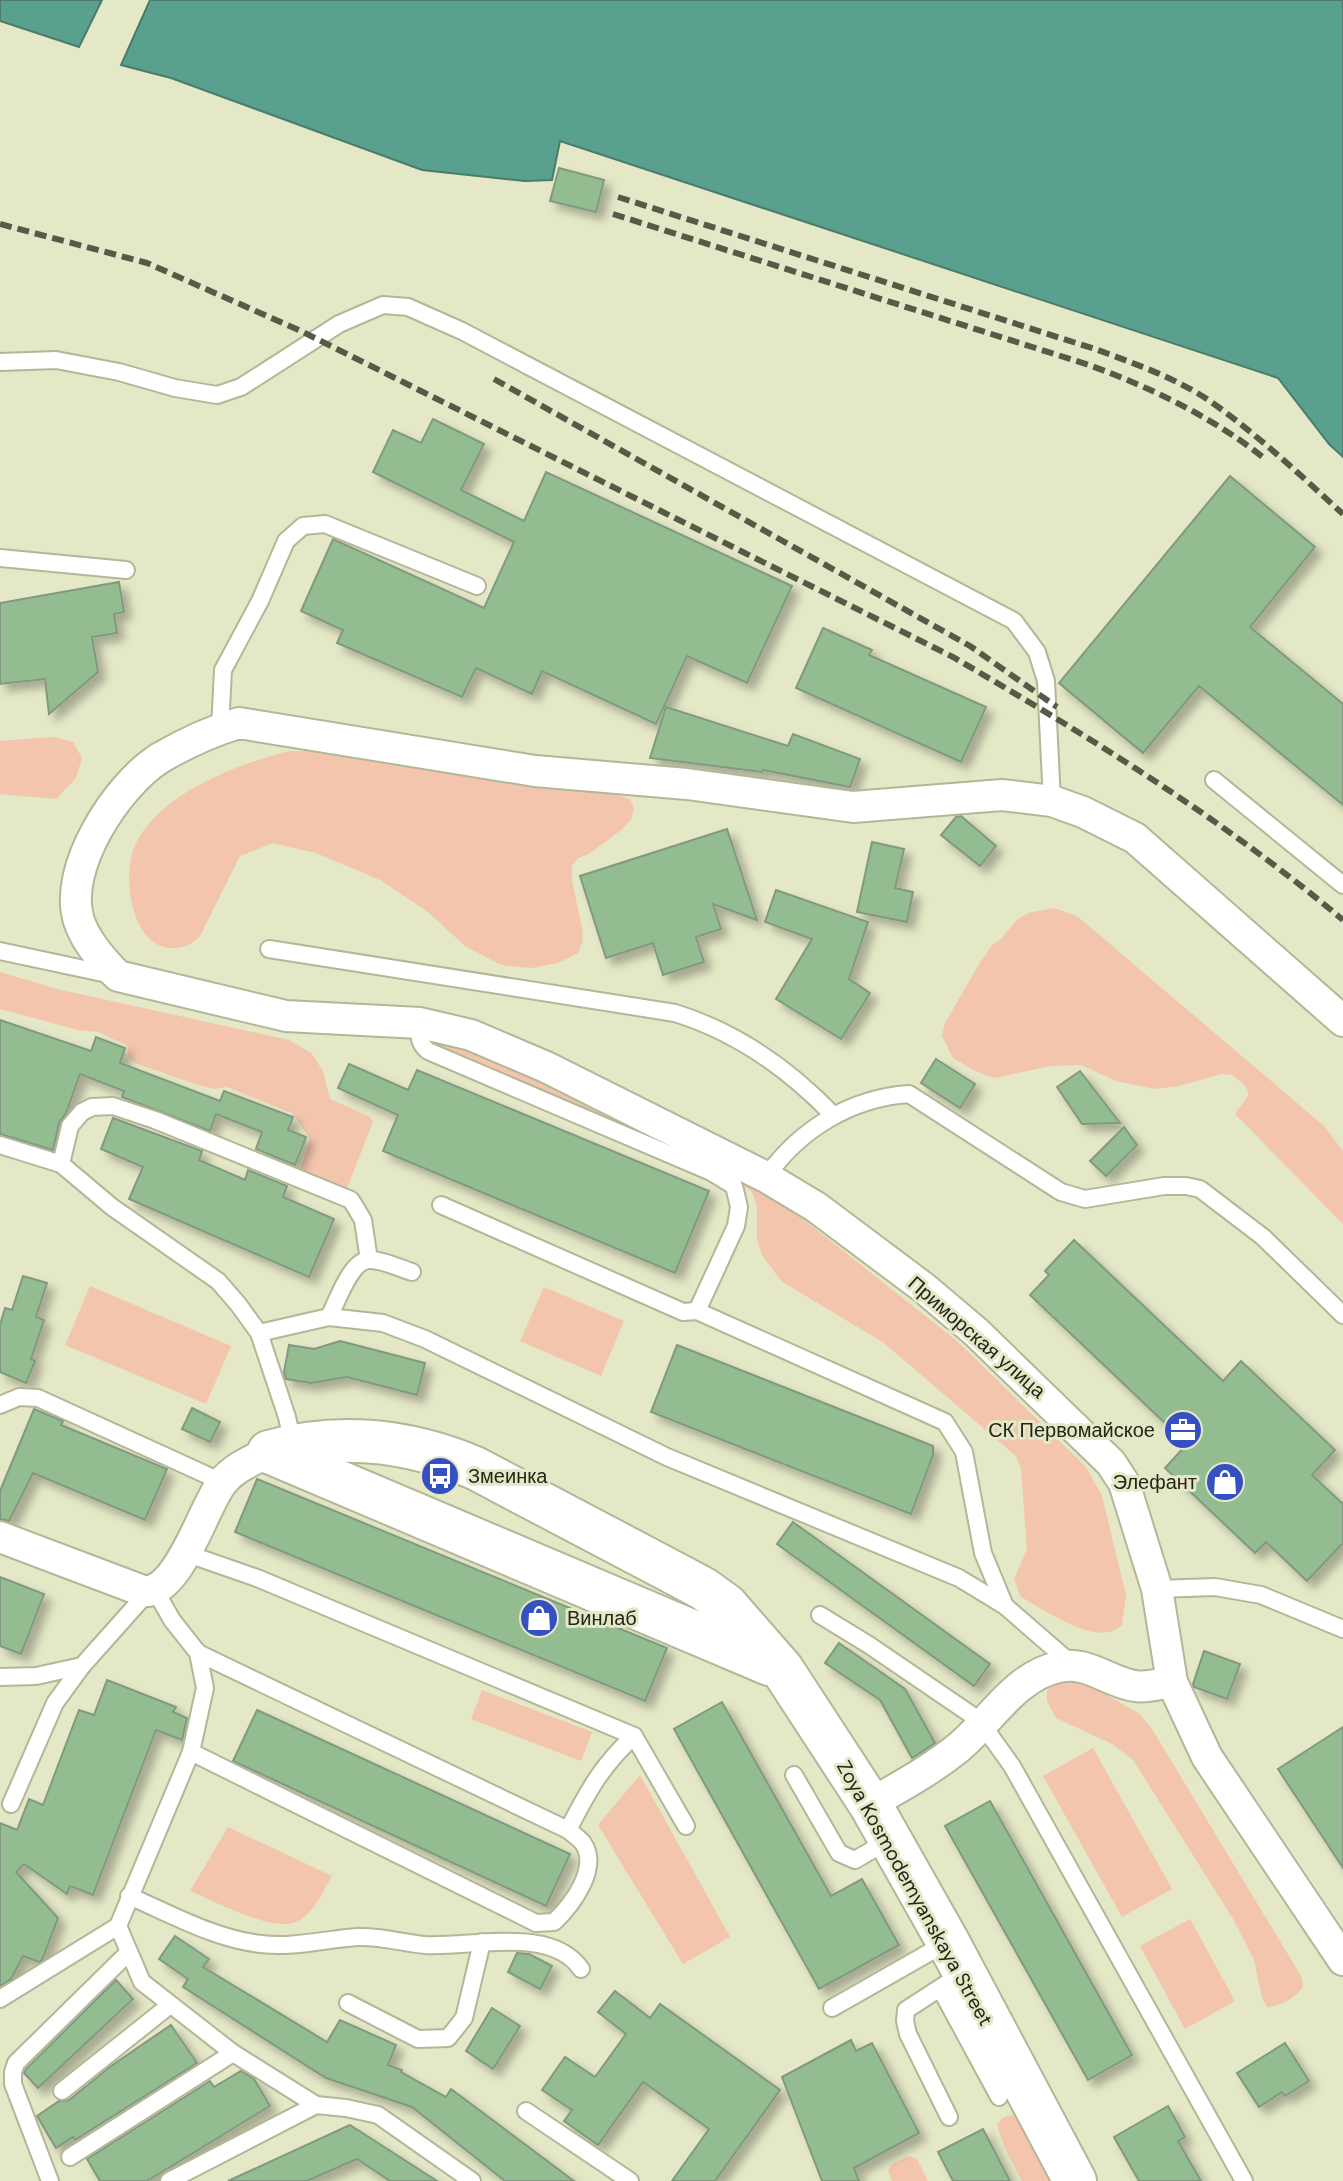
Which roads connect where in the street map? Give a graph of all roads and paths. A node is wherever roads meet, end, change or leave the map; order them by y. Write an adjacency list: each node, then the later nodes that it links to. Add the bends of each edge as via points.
1 (0, 362): 7 (lane, via 56,360 217,395 241,387 360,314 383,305 408,307 1014,621 1037,652 1046,681)
2 (0, 558): 3 (lane)
3 (126, 570)
4 (477, 586): 5 (lane, via 325,524 303,526 286,541 223,670)
5 (220, 729): 7 (street, via 258,725 535,771 687,784 853,807 1002,795); 11 (street, via 158,759 124,792 83,856 75,892 78,920 98,956)
6 (1214, 780): 8 (lane)
7 (1052, 801): 12 (street, via 1135,838)
8 (1343, 885)
9 (269, 949): 14 (lane, via 675,1013 714,1027 770,1059)
10 (0, 951): 11 (lane)
11 (118, 976): 13 (street, Приморская улица, via 286,1016)
12 (1343, 1021)
13 (420, 1023): 17 (street, Приморская улица, via 471,1035 546,1067); 21 (lane, via 419,1039 428,1051 734,1186 736,1226)
14 (833, 1115): 17 (lane, via 782,1155); 22 (lane, via 888,1095 909,1094 1061,1192 1085,1199 1164,1186 1200,1189 1263,1237)
15 (0, 1145): 16 (lane)
16 (61, 1164): 19 (lane, via 70,1126 82,1112 113,1106 351,1200 363,1220); 24 (lane, via 112,1207 218,1281)
17 (766, 1177): 30 (street, Приморская улица, via 816,1207 924,1288 1099,1448 1124,1483)
18 (441, 1205): 21 (lane, via 683,1312)
19 (369, 1260): 20 (lane); 23 (lane, via 352,1270)
20 (412, 1272)
21 (697, 1311): 32 (lane, via 945,1422 964,1452 983,1553)
22 (1343, 1315)
23 (329, 1317): 24 (lane); 32 (lane, via 383,1323 425,1339 667,1457 959,1578)
24 (259, 1333): 26 (lane, via 287,1417)
25 (0, 1405): 27 (lane, via 19,1397 38,1398)
26 (281, 1448): 27 (street, Zoya Kosmodemyanskaya Street, via 238,1468); 38 (main road); 38 (main road, Zoya Kosmodemyanskaya Street, via 361,1440 448,1456 704,1589 726,1605)
27 (222, 1482): 29 (street, Zoya Kosmodemyanskaya Street)
28 (0, 1537): 31 (street)
29 (185, 1553): 31 (street, Zoya Kosmodemyanskaya Street, via 167,1582); 42 (lane, via 257,1578)
30 (1157, 1589): 34 (lane, via 1215,1587 1261,1595); 40 (street, Приморская улица)
31 (151, 1591): 35 (lane); 37 (lane)
32 (1005, 1606): 36 (lane)
33 (820, 1615): 41 (lane)
34 (1343, 1629)
35 (198, 1653): 43 (lane, via 205,1688); 48 (lane)
36 (1073, 1665): 40 (street, via 1134,1686); 41 (street, via 1031,1679)
37 (82, 1666): 39 (lane); 45 (lane, via 55,1703)
38 (782, 1669): 46 (main road, Zoya Kosmodemyanskaya Street)
39 (0, 1677)
40 (1172, 1682): 54 (street, Приморская улица, via 1207,1757)
41 (982, 1723): 46 (street, via 931,1769); 73 (lane, via 1012,1766)
42 (634, 1736): 47 (lane); 48 (lane, via 592,1782)
43 (191, 1752): 48 (lane, via 536,1923 554,1922 569,1908 584,1879 589,1860 584,1844); 50 (lane)
44 (794, 1775): 49 (lane, via 839,1853 855,1860)
45 (11, 1804)
46 (870, 1804): 49 (main road, Zoya Kosmodemyanskaya Street)
47 (686, 1826)
48 (568, 1830)
49 (889, 1840): 55 (main road, Zoya Kosmodemyanskaya Street)
50 (129, 1896): 51 (lane); 52 (lane, via 221,1935 261,1944 359,1937 422,1945)
51 (118, 1926): 53 (lane); 57 (lane)
52 (482, 1942): 56 (lane, via 547,1944 574,1957); 58 (lane, via 464,2018 448,2038 418,2039)
53 (129, 1952): 59 (lane, via 142,1982); 68 (lane, via 16,2063 13,2084)
54 (1343, 1960)
55 (950, 1968): 60 (lane); 63 (lane); 66 (lane, via 906,2010 905,2021); 72 (main road, Zoya Kosmodemyanskaya Street)
56 (581, 1969)
57 (0, 1999)
58 (348, 2003)
59 (170, 2005): 61 (lane); 62 (lane)
60 (832, 2008)
61 (233, 2053): 64 (lane); 67 (lane)
62 (62, 2091)
63 (999, 2097)
64 (316, 2105): 69 (lane); 70 (lane, via 378,2115)
65 (526, 2111): 71 (lane)
66 (949, 2117)
67 (70, 2157)
68 (50, 2181)
69 (169, 2181)
70 (472, 2181)
71 (630, 2181)
72 (1075, 2181)
73 (1244, 2181)

